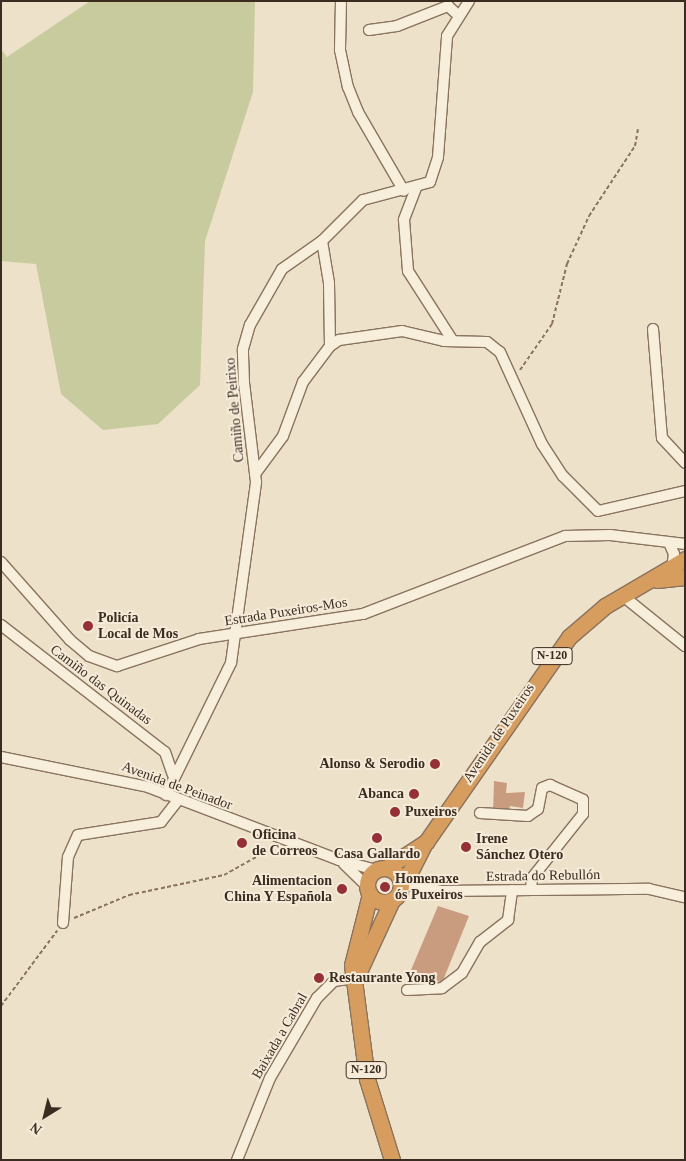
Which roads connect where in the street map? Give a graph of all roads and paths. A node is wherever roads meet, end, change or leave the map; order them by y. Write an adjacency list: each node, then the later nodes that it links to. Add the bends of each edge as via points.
1 (341, 1): 7 (street, via 340,50 348,87 358,112)
2 (470, 1): 3 (street, Camiño de Peirixo)
3 (458, 15): 4 (street, via 448,6 397,26); 6 (street, Camiño de Peirixo, via 447,36 436,171 430,182)
4 (369, 30)
5 (638, 129): 12 (path, via 634,146 589,216 567,264 552,324 522,368)
6 (416, 188): 7 (street, Camiño de Peirixo); 10 (street, via 404,220 408,271)
7 (404, 191): 8 (street, Camiño de Peirixo, via 363,200)
8 (322, 241): 11 (street, via 329,283); 14 (street, Camiño de Peirixo, via 282,269 265,294 243,349)
9 (653, 329): 13 (street, via 662,438)
10 (453, 341): 11 (street, via 402,331 339,340); 12 (street, via 487,342 500,352)
11 (330, 346): 14 (street, via 303,382 283,436)
12 (512, 375): 15 (street, via 518,399 546,450 563,476 598,511)
13 (685, 463)
14 (255, 474): 25 (street, Camiño de Peirixo)
15 (685, 491)
16 (668, 544): 17 (street, Estrada Puxeiros-Mos); 18 (street); 20 (street, via 674,554); 25 (street, Estrada Puxeiros-Mos, via 610,535 565,536 363,614)
17 (685, 544)
18 (685, 558): 20 (highway, Avenida de Puxeiros)
19 (3, 566): 25 (street, Estrada Puxeiros-Mos, via 70,640 102,662 130,663 176,646)
20 (672, 568): 22 (highway, Avenida de Puxeiros)
21 (685, 577): 22 (highway, N-120)
22 (653, 580): 23 (highway, Avenida de Puxeiros / N-120)
23 (622, 596): 26 (street); 33 (highway, Avenida de Puxeiros / N-120, via 585,622 554,653)
24 (1, 625): 28 (street, Camiño das Quinadas, via 165,752)
25 (234, 634): 28 (street, Camiño de Peirixo, via 223,684)
26 (685, 646)
27 (1, 757): 29 (street, Avenida de Peinador, via 107,776)
28 (173, 775): 29 (street, Camiño de Peirixo)
29 (166, 795): 30 (street, Avenida de Peinador)
30 (178, 800): 32 (street, Avenida de Peinador); 42 (street, via 161,822 78,835 68,857)
31 (480, 813): 37 (street, via 528,816 538,809 542,788 550,785 583,800 583,814 532,878)
32 (280, 838): 34 (street, Avenida de Peinador); 42 (path, via 266,854 224,875 129,895)
33 (426, 842): 35 (highway, Avenida de Puxeiros / N-120); 36 (highway, Avenida de Puxeiros / N-120)
34 (339, 860): 35 (street, Avenida de Peinador); 39 (street, Avenida de Peinador)
35 (382, 869): 36 (highway); 39 (highway, N-120)
36 (401, 882): 38 (street, Estrada do Rebullón, via 425,891); 41 (highway, N-120)
37 (531, 889): 38 (street, Estrada do Rebullón); 40 (street, Estrada do Rebullón, via 649,889)
38 (512, 890): 44 (street, via 508,920 480,942 462,973 442,988)
39 (369, 891): 41 (highway, via 377,900); 43 (highway, N-120, via 352,953)
40 (685, 897)
41 (392, 900): 43 (highway, N-120)
42 (63, 923): 45 (path)
43 (356, 978): 46 (street, Baixada a Cabral, via 334,981 316,998 270,1078); 47 (highway, N-120, via 358,1031)
44 (407, 990)
45 (1, 1006)
46 (237, 1160)
47 (392, 1160)

